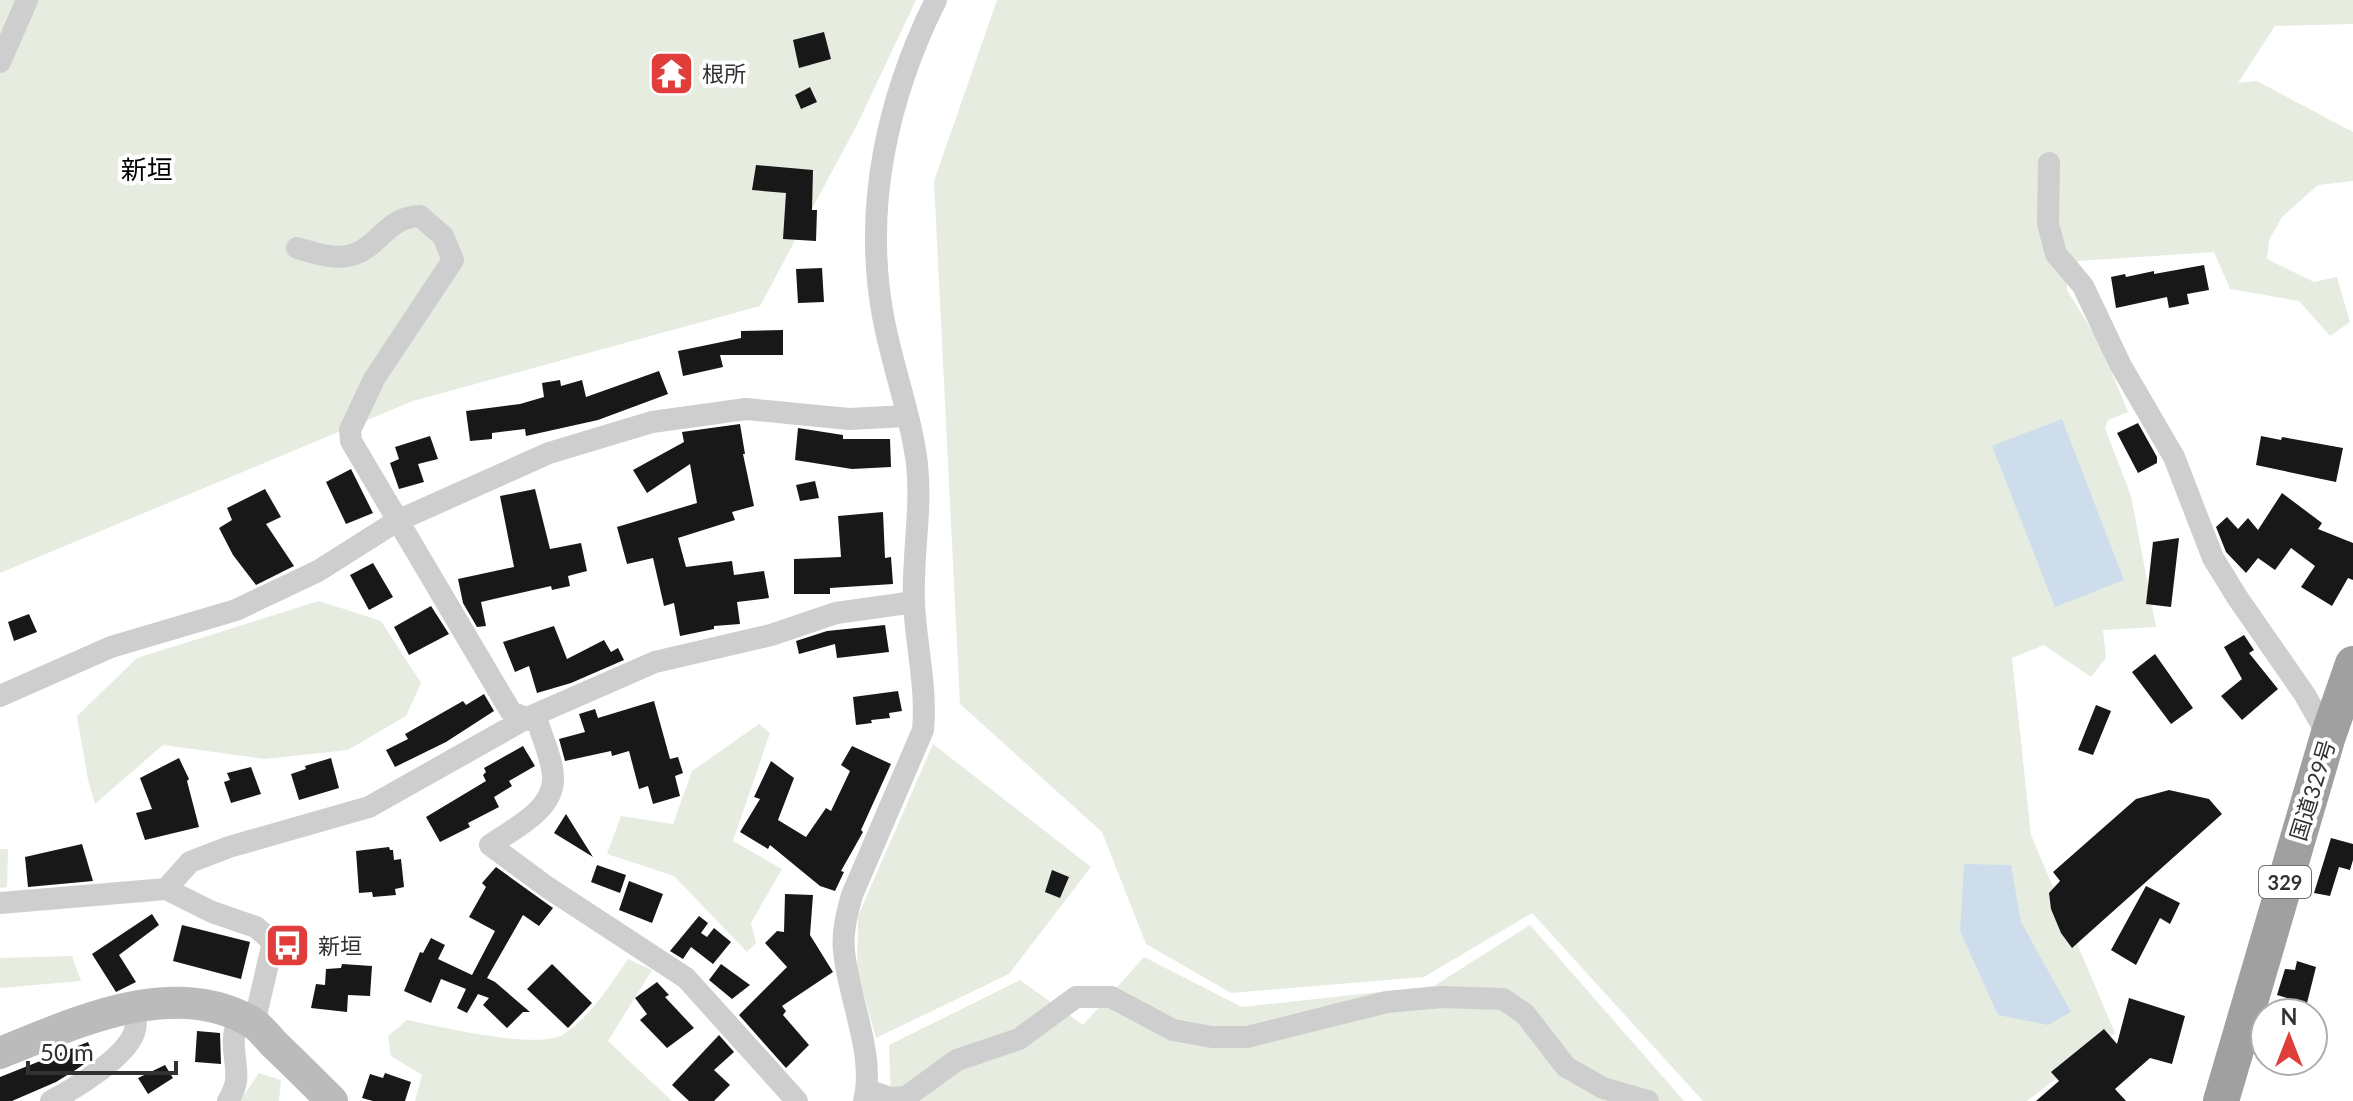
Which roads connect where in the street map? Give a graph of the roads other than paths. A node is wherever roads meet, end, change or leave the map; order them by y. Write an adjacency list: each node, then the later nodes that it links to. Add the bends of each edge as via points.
1 (27, 0): 3 (street)
2 (936, 0): 6 (street, via 899,89 876,206 883,317)
3 (0, 62)
4 (2049, 163): 12 (street, via 2048,224 2056,254 2083,286 2121,366 2174,457 2213,558)
5 (297, 248): 7 (street, via 330,257 355,254 395,223 420,216 443,236 453,260 374,379 350,430 351,441)
6 (907, 416): 7 (street, via 849,419 746,409 652,422 549,453); 8 (street, via 919,495)
7 (397, 521): 10 (street, via 318,571 236,610 111,647); 11 (street, via 511,712)
8 (914, 602): 11 (street, via 836,613 771,635 655,662); 18 (street, via 923,730 852,895 845,924 844,951 866,1065)
9 (2353, 664): 12 (highway, 国道329号 / 329)
10 (0, 696)
11 (527, 718): 13 (street, via 369,807 190,862); 22 (street, via 538,723 554,777 551,796 490,845 686,978)
12 (2328, 736): 24 (highway, 国道329号 / 329)
13 (166, 889): 14 (street); 16 (street, via 256,927 273,942)
14 (0, 903)
15 (135, 1008): 16 (main road, via 194,1005); 17 (main road, via 107,1013); 19 (street, via 129,1044 85,1083)
16 (246, 1021): 20 (street, via 234,1036 236,1089); 21 (main road)
17 (0, 1053)
18 (865, 1095): 23 (street, via 906,1097 957,1060 1019,1039 1076,997 1111,997 1173,1030 1212,1037 1247,1037 1387,1002 1442,997 1503,999 1525,1014 1566,1067 1603,1088)
19 (51, 1101)
20 (228, 1101)
21 (332, 1101)
22 (797, 1101)
23 (1648, 1101)
24 (2221, 1101)

